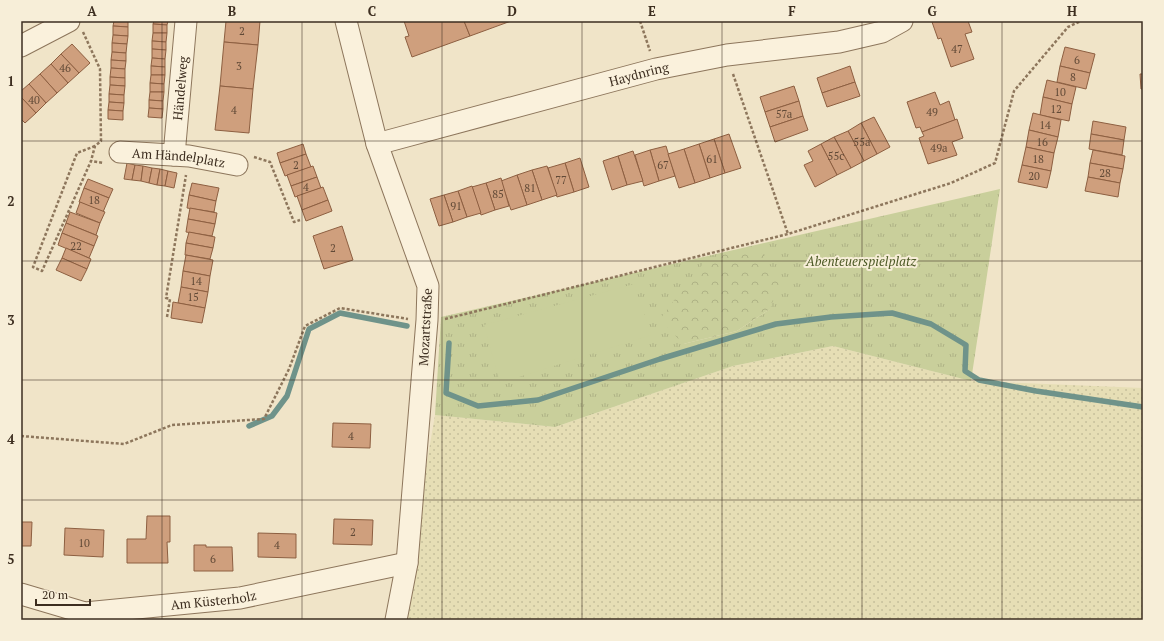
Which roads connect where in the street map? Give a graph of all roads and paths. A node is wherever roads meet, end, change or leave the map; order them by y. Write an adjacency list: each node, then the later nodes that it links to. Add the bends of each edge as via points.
1 (186, 21): 13 (street, Händelweg)
2 (346, 21): 10 (street, Mozartstraße)
3 (640, 21): 9 (path)
4 (902, 21): 8 (street, Haydnring, via 882,32 839,42)
5 (1081, 21): 17 (path, via 1068,27 1014,91 995,163 951,183)
6 (75, 24): 7 (street); 11 (path, via 100,69 101,141)
7 (21, 46)
8 (727, 55): 9 (street, Haydnring); 17 (path)
9 (656, 69): 10 (street, Haydnring)
10 (377, 144): 19 (street, Mozartstraße, via 428,286)
11 (95, 146): 14 (path); 14 (path, via 77,153 33,267 42,271)
12 (120, 152): 13 (street, Am Händelplatz); 14 (path, via 118,165)
13 (182, 156): 15 (street, Am Händelplatz); 18 (path, via 166,298 170,300)
14 (91, 161)
15 (237, 165): 16 (path, via 241,153 270,162 294,222)
16 (300, 220)
17 (788, 234): 19 (path, via 446,319)
18 (167, 317)
19 (427, 320): 20 (path, via 411,320 340,308 305,326 289,369 264,419 172,425 124,444); 21 (street, Mozartstraße)
20 (21, 436)
21 (407, 563): 22 (street, Am Küsterholz, via 240,598 85,613); 23 (street, Mozartstraße)
22 (21, 594)
23 (396, 620)

